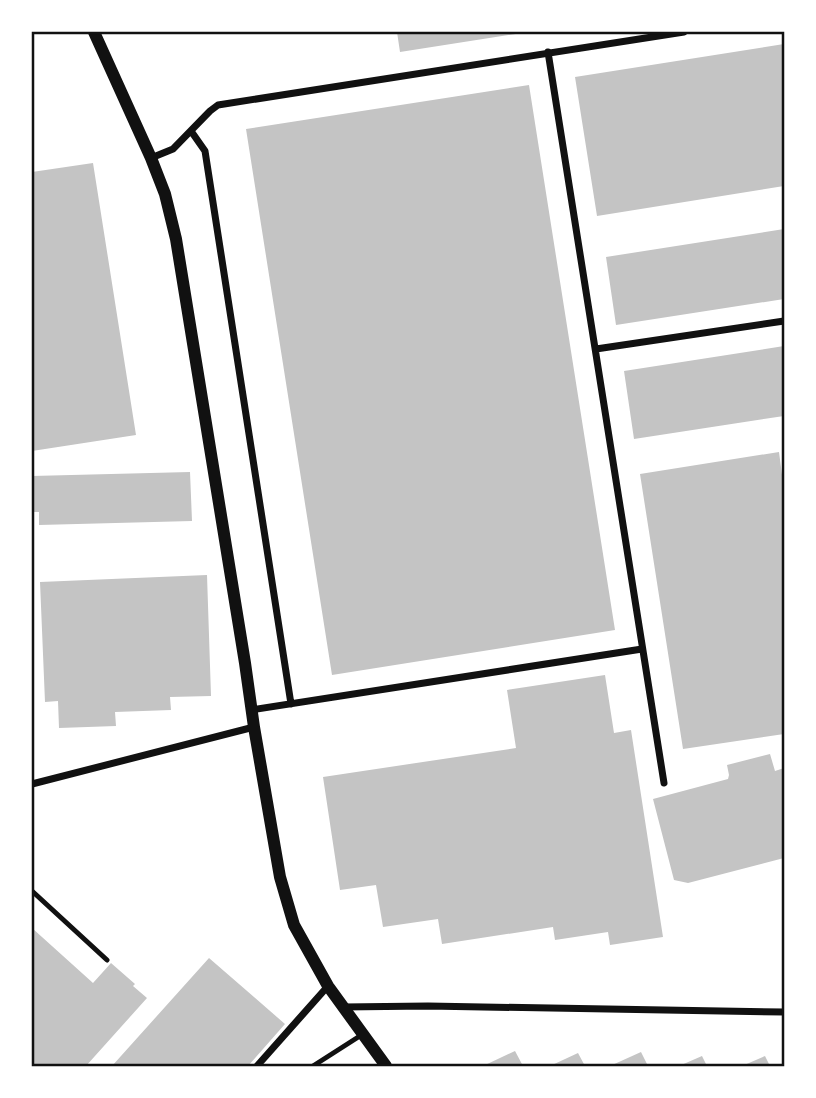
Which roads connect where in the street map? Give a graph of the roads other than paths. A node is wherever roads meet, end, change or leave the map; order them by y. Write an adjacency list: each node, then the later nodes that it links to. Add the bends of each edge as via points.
1 (94, 32): 5 (street)
2 (684, 32): 3 (street)
3 (548, 52): 4 (street, via 219,105); 7 (street)
4 (191, 131): 5 (street, via 173,149); 9 (street, via 205,151)
5 (150, 158): 10 (street, via 176,239)
6 (785, 321): 7 (street)
7 (596, 349): 8 (street)
8 (642, 649): 9 (street); 12 (street)
9 (291, 704): 10 (street)
10 (251, 710): 11 (street)
11 (254, 727): 13 (street); 16 (street, via 281,877 295,925)
12 (664, 783)
13 (32, 784)
14 (32, 891): 15 (lane)
15 (107, 960)
16 (328, 986): 17 (street); 20 (street)
17 (343, 1007): 18 (street); 19 (street)
18 (785, 1012)
19 (363, 1034): 21 (lane); 22 (street)
20 (257, 1066)
21 (313, 1066)
22 (386, 1066)

